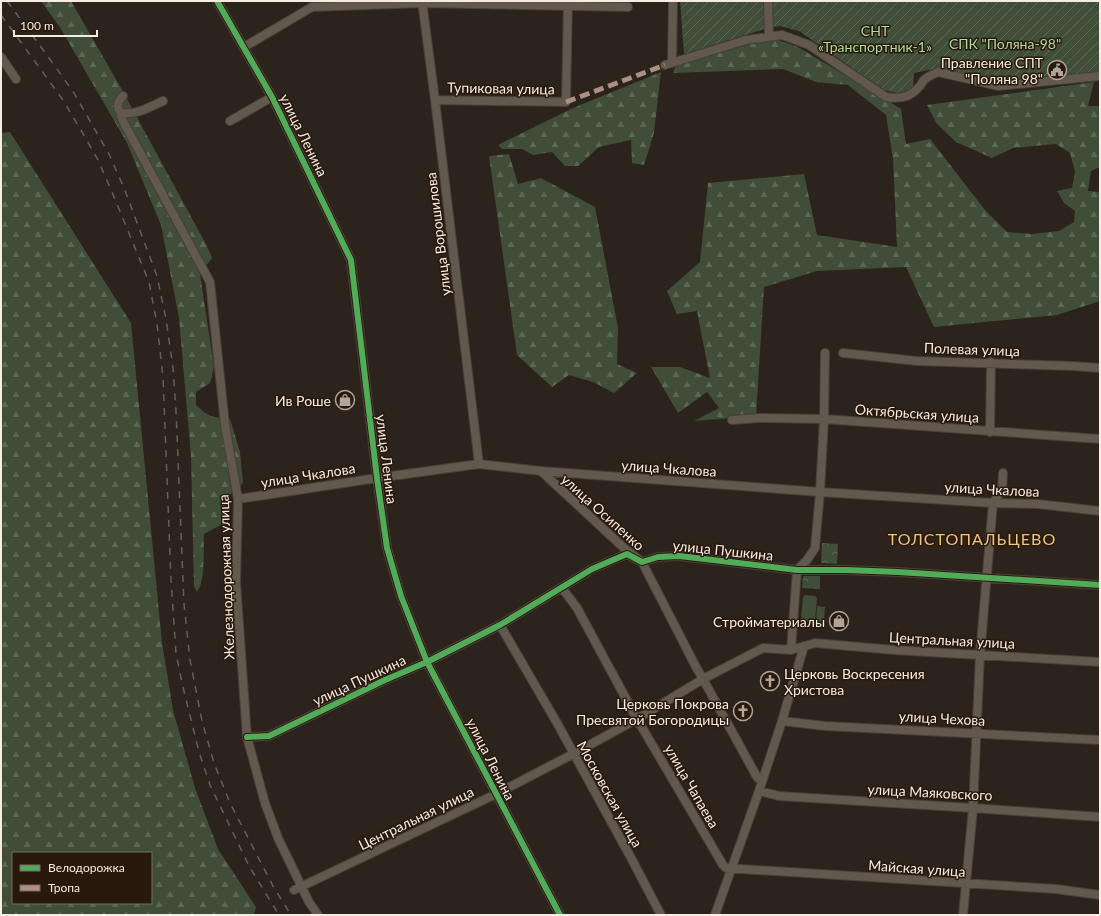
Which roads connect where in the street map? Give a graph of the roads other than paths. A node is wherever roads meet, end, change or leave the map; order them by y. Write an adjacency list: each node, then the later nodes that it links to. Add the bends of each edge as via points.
1 (216, 1): 8 (street, улица Ленина)
2 (673, 1): 7 (street, via 668,64 746,40)
3 (768, 1): 7 (street)
4 (422, 2): 5 (street); 8 (street, via 312,7); 14 (street, улица Ворошилова)
5 (568, 3): 6 (street); 14 (street, Тупиковая улица, via 566,102)
6 (628, 7)
7 (769, 36): 10 (street, via 782,35 809,45 886,97 896,99 911,94 924,80 938,72 998,86)
8 (244, 47): 13 (street, улица Ленина)
9 (1, 57): 11 (street)
10 (1100, 76)
11 (16, 79)
12 (123, 96): 16 (street, via 117,106)
13 (272, 96): 17 (street); 29 (street, улица Ленина, via 351,260)
14 (436, 100): 26 (street, улица Ворошилова)
15 (163, 101): 16 (street, via 136,113)
16 (122, 113): 31 (street, Железнодорожная улица, via 124,123 210,282 225,425)
17 (230, 121)
18 (825, 353): 23 (street)
19 (843, 354): 20 (street, Полевая улица)
20 (991, 362): 21 (street, Полевая улица); 24 (street)
21 (1100, 368)
22 (732, 420): 23 (street, Октябрьская улица)
23 (824, 420): 24 (street, Октябрьская улица); 30 (street)
24 (990, 432): 25 (street, Октябрьская улица)
25 (1100, 439)
26 (479, 464): 27 (street, улица Чкалова); 29 (street, улица Чкалова)
27 (540, 471): 30 (street, улица Чкалова); 34 (street, улица Осипенко)
28 (1003, 473): 32 (street, via 1002,490)
29 (376, 478): 31 (street, улица Чкалова); 43 (street, улица Ленина, via 390,563)
30 (820, 492): 32 (street, улица Чкалова); 35 (street, via 814,548)
31 (238, 499): 49 (street, Железнодорожная улица, via 236,582)
32 (993, 503): 33 (street, улица Чкалова, via 1038,504); 36 (street)
33 (1100, 511)
34 (642, 562): 35 (street, улица Пушкина, via 658,557 679,556); 38 (street, улица Пушкина, via 627,554 592,569); 45 (street, улица Осипенко)
35 (797, 570): 36 (street, улица Пушкина); 41 (street)
36 (986, 577): 37 (street, улица Пушкина); 42 (street)
37 (1100, 585)
38 (562, 588): 39 (street, улица Пушкина); 46 (street, улица Чапаева, via 577,608)
39 (500, 625): 43 (street, улица Пушкина); 51 (street, Московская улица)
40 (804, 646): 41 (street, Центральная улица); 42 (street, Центральная улица, via 815,643); 47 (street)
41 (791, 650): 45 (street, Центральная улица, via 763,648)
42 (980, 655): 44 (street, Центральная улица); 48 (street)
43 (427, 662): 49 (street, улица Пушкина, via 269,736); 54 (street, улица Ленина)
44 (1100, 662)
45 (703, 679): 46 (street, Центральная улица); 52 (street, улица Осипенко)
46 (637, 719): 51 (street, Центральная улица); 57 (street, улица Чапаева, via 723,865)
47 (782, 721): 48 (street, улица Чехова, via 825,726); 52 (street)
48 (977, 733): 50 (street, улица Чехова); 55 (street)
49 (247, 737): 59 (street, Железнодорожная улица, via 266,803)
50 (1100, 740)
51 (573, 754): 54 (street, Центральная улица); 63 (street, Московская улица)
52 (762, 782): 53 (street)
53 (759, 791): 55 (street, улица Маяковского, via 779,796); 57 (street)
54 (496, 794): 59 (street, Центральная улица); 62 (street, улица Ленина)
55 (973, 808): 56 (street, улица Маяковского); 58 (street)
56 (1100, 817)
57 (731, 869): 58 (street, Майская улица); 64 (street)
58 (966, 884): 60 (street, Майская улица, via 1056,889); 65 (street)
59 (298, 889): 61 (street, Железнодорожная улица)
60 (1100, 896)
61 (318, 915)
62 (560, 915)
63 (660, 915)
64 (715, 915)
65 (963, 915)

